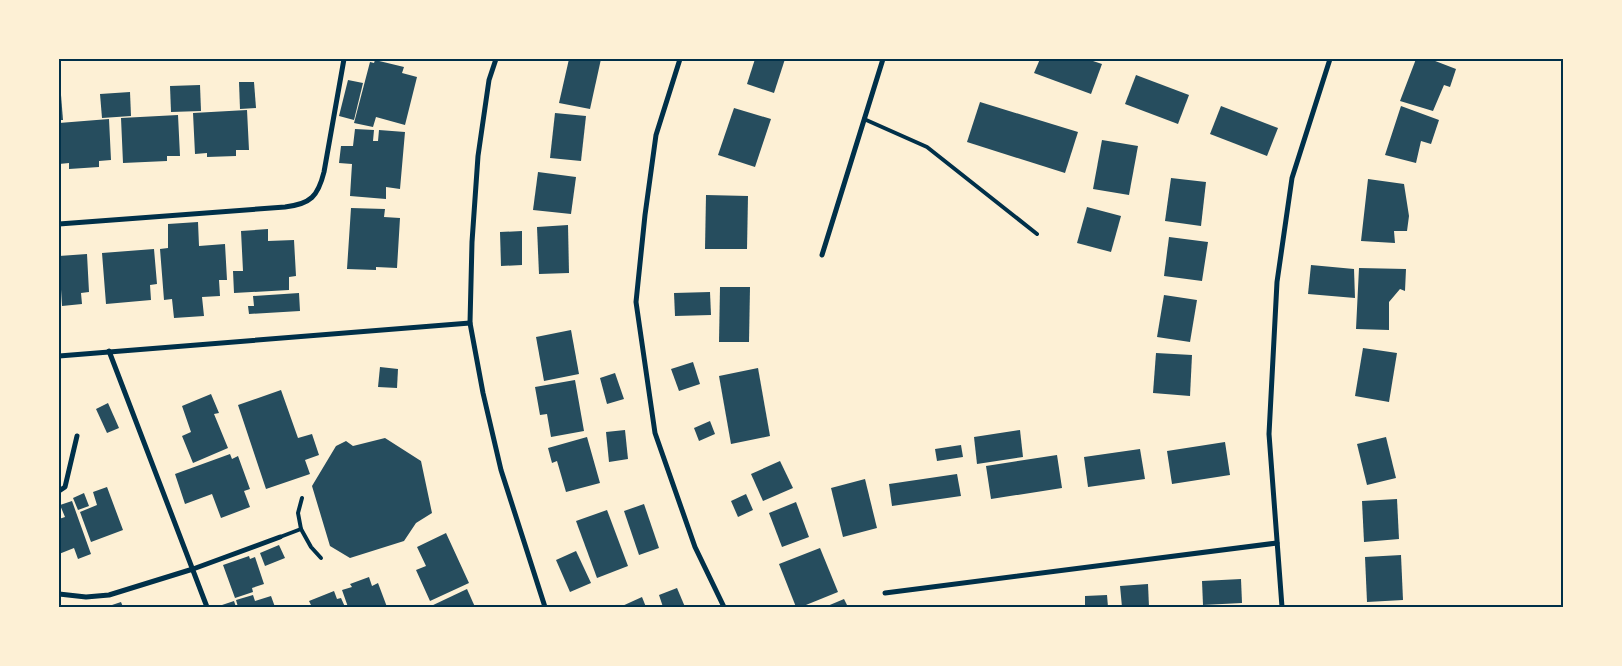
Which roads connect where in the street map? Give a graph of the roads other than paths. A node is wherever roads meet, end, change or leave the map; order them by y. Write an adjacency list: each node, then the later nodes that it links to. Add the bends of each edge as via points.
1 (344, 59): 7 (street, via 320,188 298,206)
2 (496, 59): 10 (street, via 489,80 478,156)
3 (680, 59): 25 (street, via 656,135 636,302 655,433 695,547)
4 (883, 59): 6 (street)
5 (1330, 59): 18 (street, via 1292,178 1276,282 1269,434)
6 (864, 119): 8 (lane, via 927,147); 9 (street)
7 (59, 224)
8 (1037, 234)
9 (822, 255)
10 (470, 323): 11 (street); 24 (street, via 501,470)
11 (109, 351): 12 (street); 20 (street)
12 (59, 356)
13 (77, 436): 14 (street, via 65,487)
14 (59, 491)
15 (302, 498): 16 (lane, via 298,513)
16 (301, 529): 17 (lane); 19 (lane)
17 (280, 537): 20 (street)
18 (1277, 543): 21 (street); 26 (street)
19 (321, 558)
20 (193, 569): 22 (street, via 109,595); 23 (street)
21 (885, 592)
22 (59, 594)
23 (207, 607)
24 (545, 607)
25 (724, 607)
26 (1282, 607)

